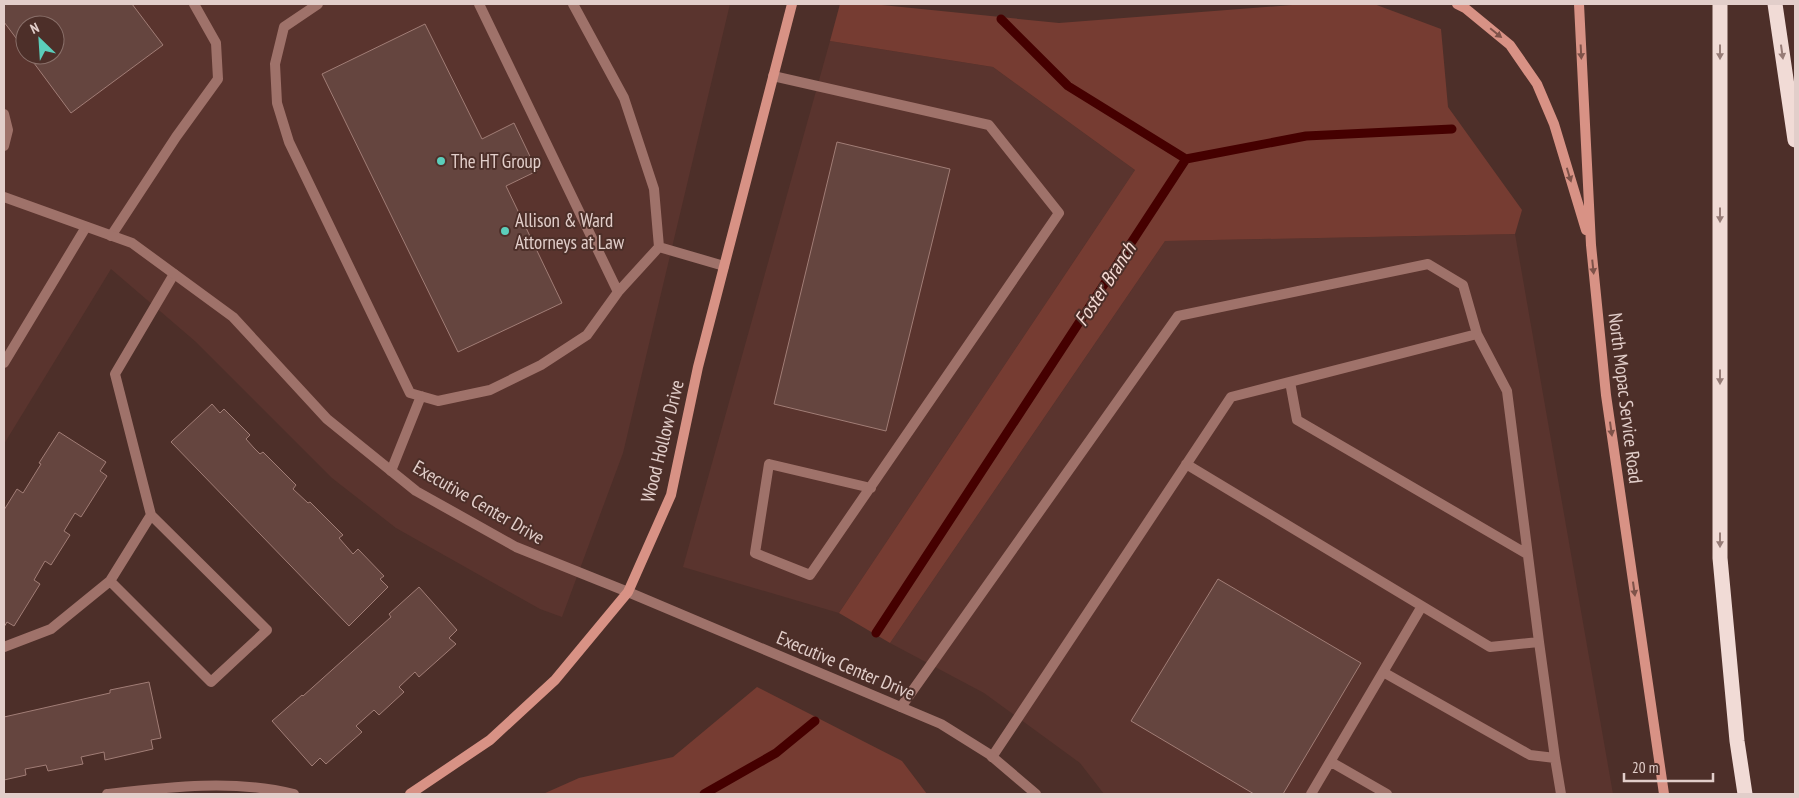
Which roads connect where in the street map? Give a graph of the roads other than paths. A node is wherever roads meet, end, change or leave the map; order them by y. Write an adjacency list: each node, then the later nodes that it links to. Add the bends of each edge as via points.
1 (194, 4): 16 (street, via 216,43 218,79)
2 (317, 4): 25 (street, via 284,27 274,64 277,103 290,142 410,393)
3 (479, 4): 21 (street)
4 (573, 4): 18 (street, via 624,98 654,189)
5 (792, 4): 10 (main road, Wood Hollow Drive)
6 (1457, 4): 17 (main road, one-way to 17, via 1510,45 1538,84 1554,124)
7 (1579, 4): 17 (main road, North Mopac Service Road, one-way to 17)
8 (1720, 4): 49 (highway, one-way to 49, via 1720,558)
9 (1775, 4): 12 (highway, one-way to 12)
10 (773, 76): 19 (main road, Wood Hollow Drive); 28 (street, via 989,125 1059,213)
11 (4, 114): 13 (street, via 8,130)
12 (1795, 140)
13 (4, 146)
14 (4, 198): 15 (street, Executive Center Drive)
15 (86, 227): 16 (street, Executive Center Drive); 23 (street)
16 (111, 236): 20 (street, Executive Center Drive, via 132,243)
17 (1591, 245): 48 (main road, North Mopac Service Road, one-way to 48, via 1606,395)
18 (659, 247): 19 (street); 21 (street)
19 (724, 266): 32 (main road, Wood Hollow Drive, via 698,367 671,496)
20 (174, 274): 27 (street, Executive Center Drive, via 233,317 327,418); 29 (street, via 115,374)
21 (618, 292): 25 (street, via 587,335 540,364 490,390 438,401)
22 (1477, 334): 24 (street); 30 (street, via 1506,391); 37 (street, via 1463,285 1428,264 1178,316)
23 (4, 363)
24 (1290, 382): 26 (street, via 1231,397); 30 (street, via 1297,420)
25 (421, 396): 27 (street)
26 (1186, 464): 33 (street); 38 (street)
27 (391, 471): 32 (street, Executive Center Drive, via 416,491 516,547)
28 (871, 488): 28 (street, via 810,575 755,553 770,464)
29 (151, 515): 31 (street); 31 (street, via 267,630 211,682)
30 (1527, 554): 34 (street)
31 (110, 581): 35 (street, via 51,629)
32 (628, 592): 37 (street, Executive Center Drive); 43 (main road, Wood Hollow Drive, via 548,687 490,740)
33 (1422, 606): 34 (street, via 1490,647); 36 (street)
34 (1538, 642): 39 (street)
35 (4, 647)
36 (1384, 672): 39 (street, via 1530,754); 40 (street)
37 (901, 707): 38 (street, Executive Center Drive, via 941,724)
38 (992, 757): 44 (street, Executive Center Drive)
39 (1555, 758): 47 (street)
40 (1330, 762): 45 (street); 46 (street)
41 (107, 794): 42 (street, via 212,786 270,788)
42 (294, 794)
43 (410, 794)
44 (1036, 794)
45 (1311, 794)
46 (1387, 794)
47 (1562, 794)
48 (1664, 794)
49 (1745, 794)

